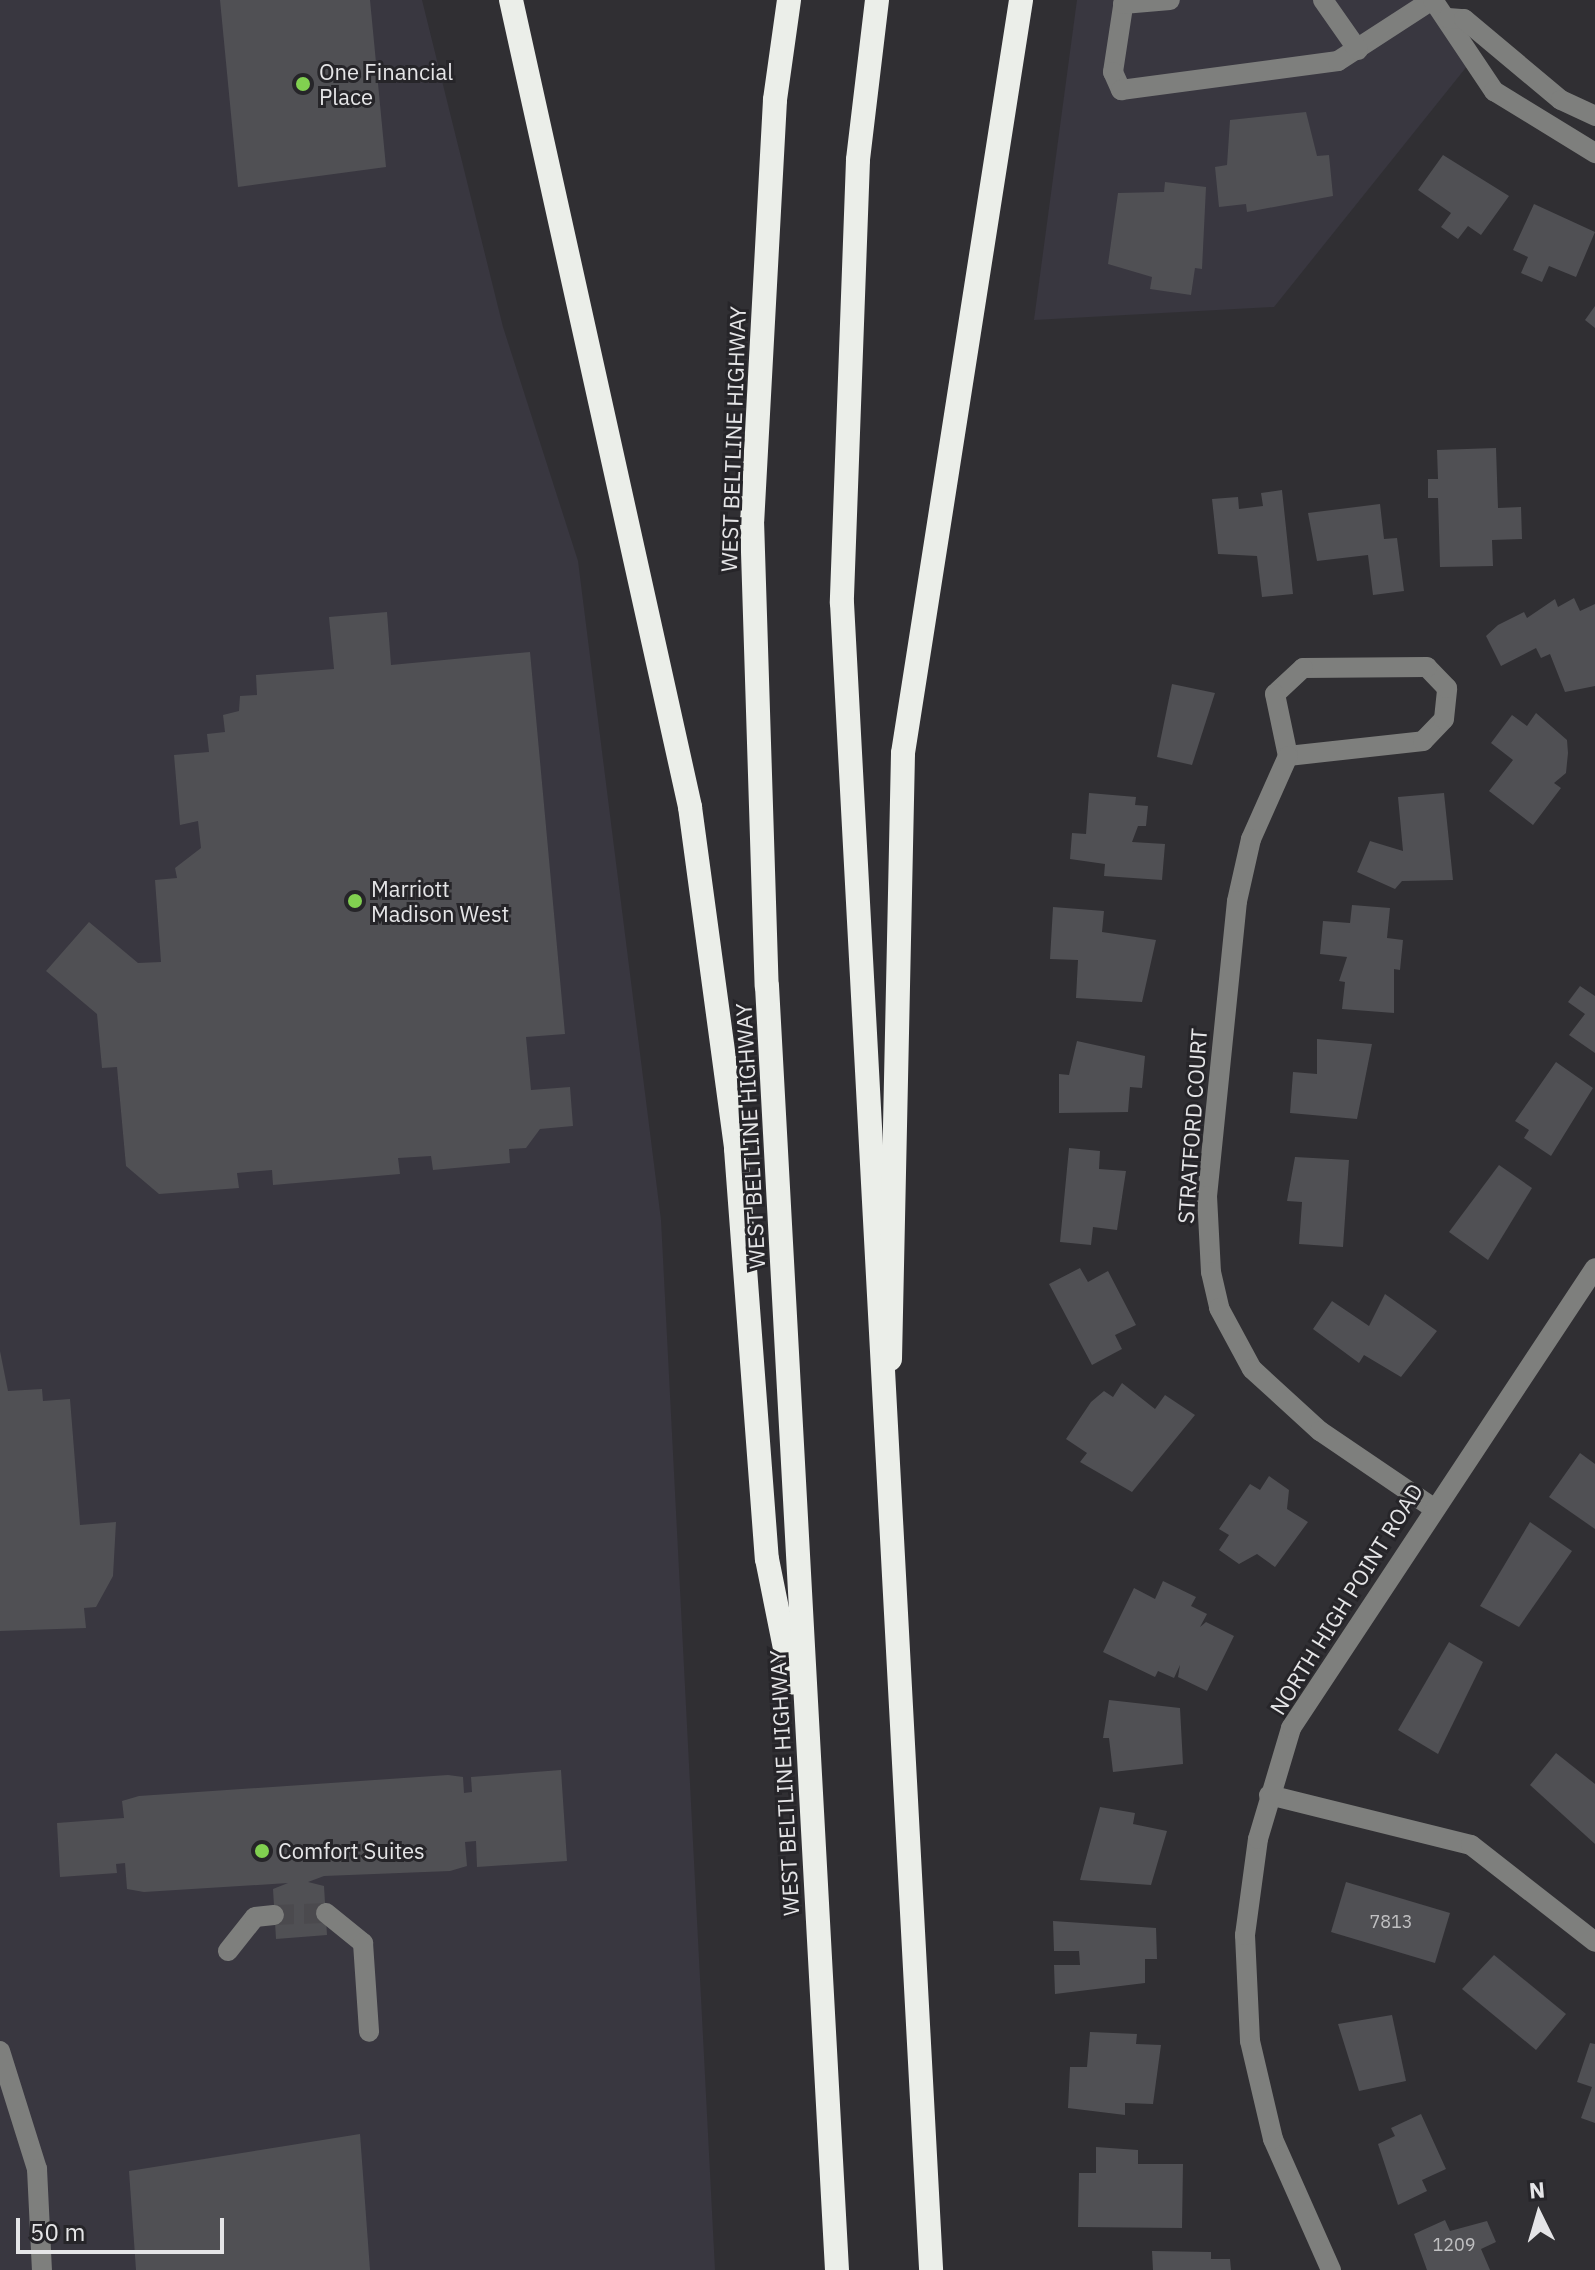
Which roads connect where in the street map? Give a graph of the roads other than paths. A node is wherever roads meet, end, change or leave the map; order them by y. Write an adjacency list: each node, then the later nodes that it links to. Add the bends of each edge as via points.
1 (511, 0): 17 (highway, via 690,807 736,1149 767,1559)
2 (789, 0): 17 (highway, WEST BELTLINE HIGHWAY, via 775,100 752,520)
3 (877, 0): 15 (highway, via 858,160 842,603)
4 (1021, 0): 15 (highway, via 903,753 891,1048 896,1327)
5 (1170, 0): 8 (street)
6 (1323, 0): 10 (street)
7 (1432, 0): 9 (street); 10 (street)
8 (1123, 2): 10 (street, via 1113,72 1121,90 1338,61)
9 (1448, 18): 11 (street, via 1464,19 1561,100); 12 (street, via 1494,91)
10 (1358, 50)
11 (1595, 116)
12 (1595, 153)
13 (1288, 756): 13 (street, via 1423,741 1444,719 1447,688 1427,667 1303,668 1275,694); 16 (street, STRATFORD COURT, via 1251,839 1237,901 1207,1196 1211,1272 1233,1341 1269,1388)
14 (1595, 1268): 16 (street, NORTH HIGH POINT ROAD)
15 (883, 1397): 27 (highway)
16 (1432, 1507): 18 (street, NORTH HIGH POINT ROAD, via 1291,1728)
17 (809, 1767): 26 (highway, WEST BELTLINE HIGHWAY)
18 (1269, 1795): 21 (street, via 1471,1845); 28 (street, NORTH HIGH POINT ROAD, via 1246,1920 1250,2041 1273,2139)
19 (326, 1913): 23 (street, via 363,1943)
20 (274, 1915): 22 (street, via 255,1917)
21 (1595, 1942)
22 (228, 1951)
23 (369, 2032)
24 (0, 2051): 25 (street, via 37,2169)
25 (42, 2270)
26 (837, 2270)
27 (931, 2270)
28 (1331, 2270)

